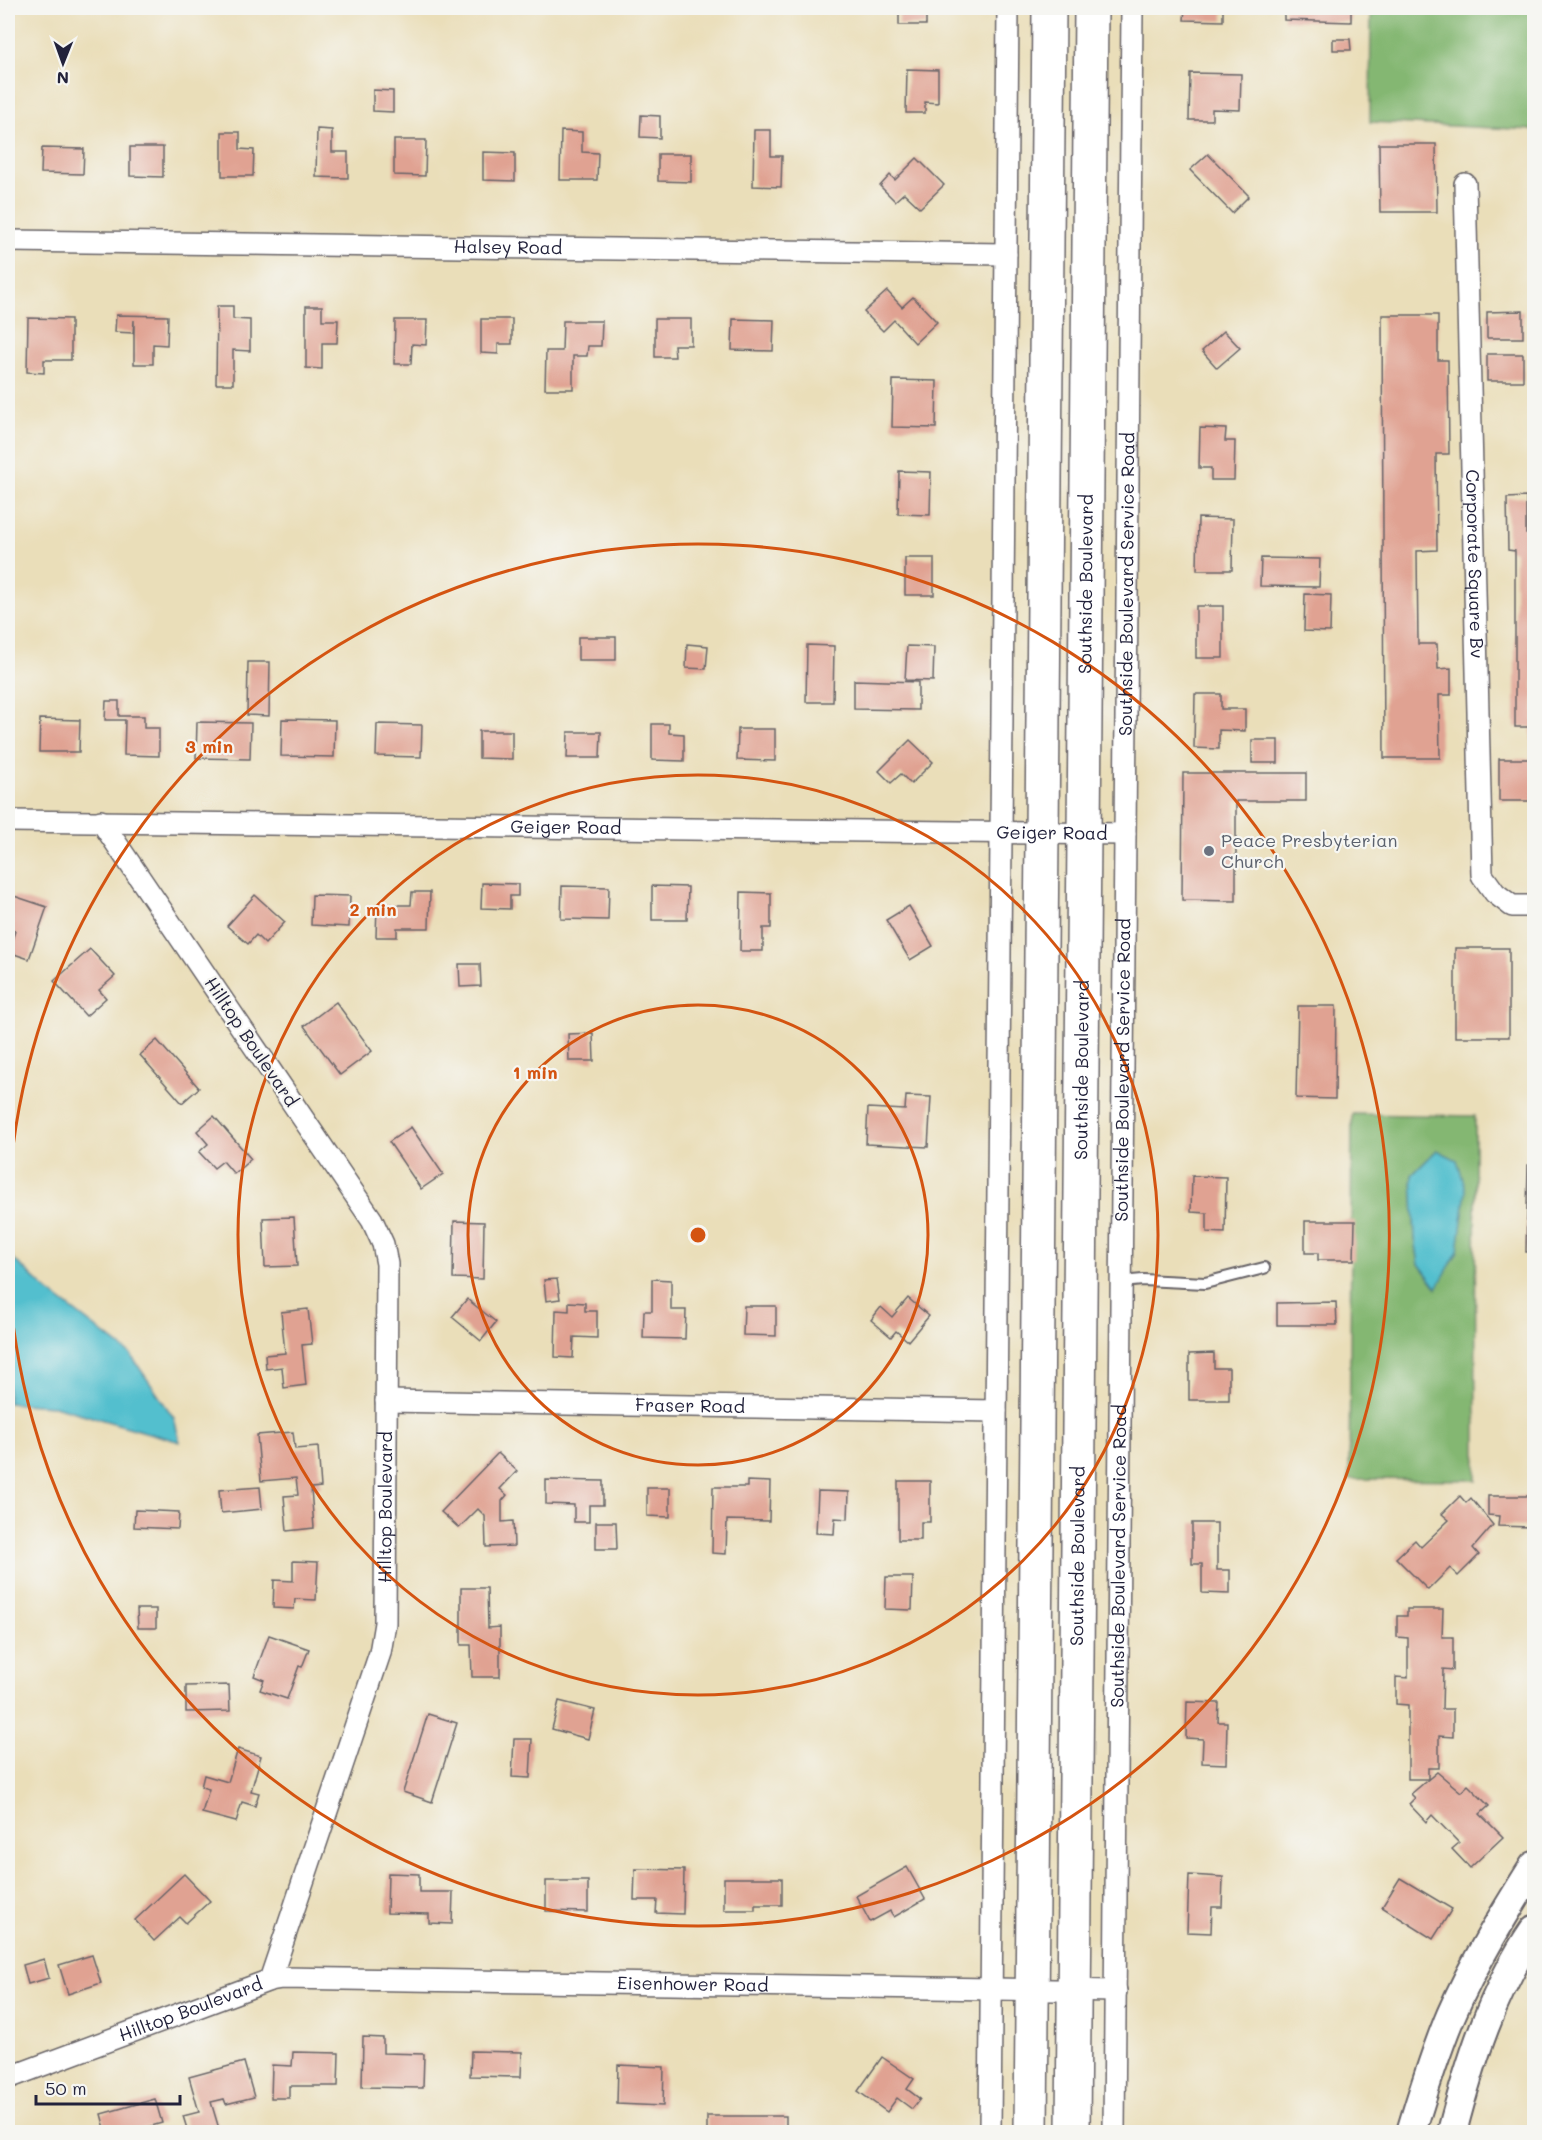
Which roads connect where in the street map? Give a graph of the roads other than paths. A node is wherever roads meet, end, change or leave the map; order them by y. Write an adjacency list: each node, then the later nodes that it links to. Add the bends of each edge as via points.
1 (1008, 8): 7 (street)
2 (1049, 8): 11 (highway)
3 (1091, 8): 12 (highway, Southside Boulevard)
4 (1132, 8): 13 (street, Southside Boulevard Service Road)
5 (1465, 184): 14 (street, Corporate Square Bv, via 1482,875 1495,893 1512,906)
6 (8, 241): 7 (street, Halsey Road)
7 (1006, 254): 10 (street)
8 (8, 821): 9 (street, Geiger Road)
9 (101, 821): 10 (street, Geiger Road); 17 (street, Hilltop Boulevard, via 372,1220 387,1264)
10 (1001, 832): 11 (street, Geiger Road); 18 (street)
11 (1042, 833): 12 (street, Geiger Road); 24 (highway)
12 (1083, 833): 13 (street, Geiger Road); 25 (highway, Southside Boulevard)
13 (1125, 834): 16 (street, Southside Boulevard Service Road)
14 (1534, 906)
15 (1264, 1268): 16 (lane, via 1205,1283)
16 (1122, 1282): 26 (street, Southside Boulevard Service Road)
17 (386, 1401): 18 (street, Fraser Road); 22 (street, Hilltop Boulevard, via 385,1623 380,1653)
18 (996, 1412): 23 (street)
19 (1534, 1866): 21 (street, via 1491,1935)
20 (1534, 1930): 21 (street)
21 (1494, 1965): 32 (street, via 1452,2013 1428,2073); 33 (street, via 1479,2042)
22 (270, 1980): 23 (street, Eisenhower Road); 27 (street, Hilltop Boulevard)
23 (992, 1988): 24 (street, Eisenhower Road); 28 (street)
24 (1032, 1989): 25 (street, Eisenhower Road); 29 (highway)
25 (1075, 1990): 26 (street, Eisenhower Road); 30 (highway, Southside Boulevard)
26 (1116, 1991): 31 (street, Southside Boulevard Service Road)
27 (8, 2078)
28 (990, 2133)
29 (1031, 2133)
30 (1073, 2133)
31 (1114, 2133)
32 (1411, 2133)
33 (1452, 2133)

